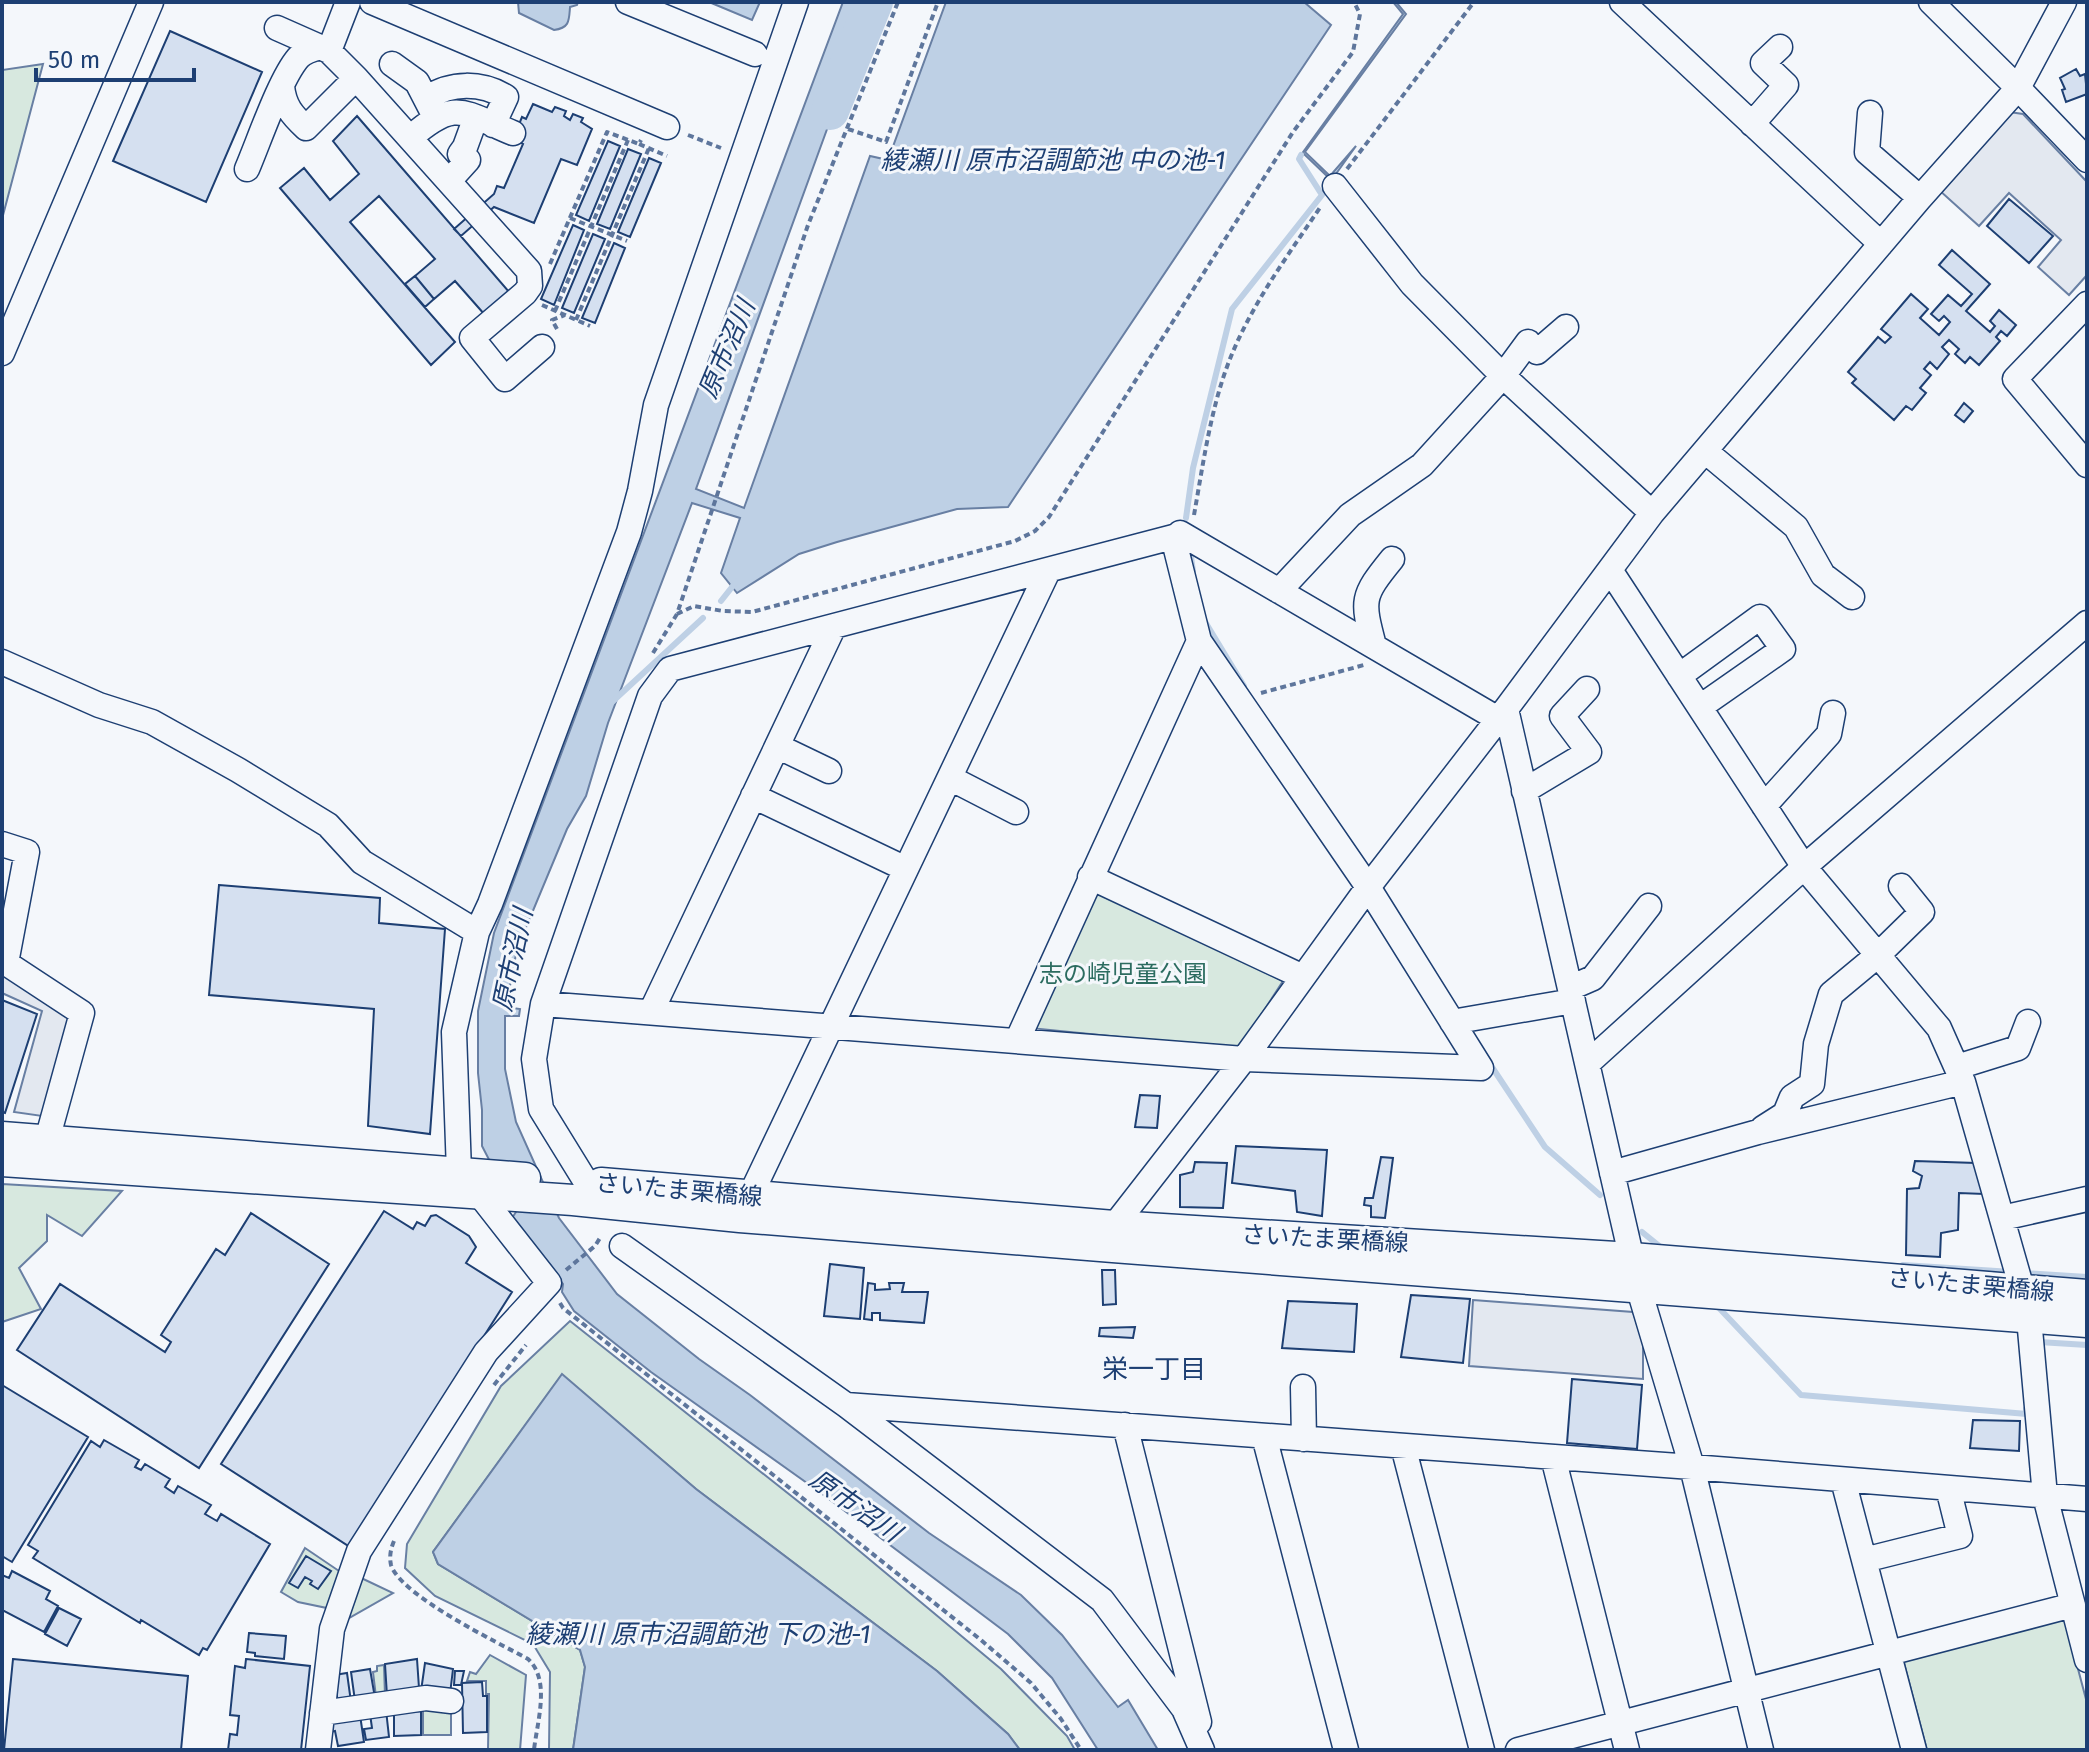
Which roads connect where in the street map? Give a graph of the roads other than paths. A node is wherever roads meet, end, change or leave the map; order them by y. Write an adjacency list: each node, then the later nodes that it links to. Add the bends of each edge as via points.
1 (151, 2): 31 (street)
2 (348, 2): 11 (street)
3 (372, 2): 19 (street)
4 (628, 2): 12 (street)
5 (796, 2): 66 (street, via 656,405 629,532)
6 (1622, 2): 20 (street)
7 (1931, 2): 16 (street)
8 (2064, 2): 16 (street)
9 (277, 28): 11 (street)
10 (1780, 47): 20 (street, via 1763,63 1786,85)
11 (325, 49): 14 (street); 15 (street, via 298,58)
12 (755, 54)
13 (392, 64): 18 (street)
14 (356, 78): 15 (street, via 306,128 290,112); 21 (street)
15 (282, 86): 23 (street)
16 (2018, 88): 22 (street); 26 (street)
17 (1870, 113): 26 (street, via 1867,152)
18 (466, 117): 18 (street, via 454,87 479,85 506,97); 21 (street); 24 (street, via 460,154 468,160)
19 (658, 123)
20 (1752, 124): 27 (street)
21 (410, 138): 24 (street)
22 (2087, 160)
23 (247, 169)
24 (449, 181): 30 (street, via 525,265 531,279 525,293 472,338 505,379)
25 (1335, 186): 32 (street, via 1412,284)
26 (1920, 198): 27 (street)
27 (1881, 244): 33 (street)
28 (2087, 304): 34 (street, via 2015,379)
29 (1566, 327): 32 (street, via 1537,352 1528,342)
30 (542, 347)
31 (2, 353)
32 (1503, 376): 35 (street); 40 (street, via 1422,465 1350,515)
33 (1705, 451): 35 (street); 41 (street, via 1796,527 1823,575)
34 (2087, 465)
35 (1652, 513): 38 (street)
36 (1180, 533): 40 (street)
37 (1392, 559): 45 (street, via 1370,585 1364,607)
38 (1610, 570): 47 (street); 51 (street)
39 (1048, 571): 43 (street); 44 (street, via 1173,537); 54 (street)
40 (1279, 591): 45 (street)
41 (1852, 597)
42 (2087, 623): 60 (street)
43 (834, 626): 52 (street); 70 (street, via 670,669 650,696)
44 (1199, 641): 62 (street); 63 (street)
45 (1384, 652): 51 (street)
46 (2, 662): 66 (street, via 152,722 238,770 328,825 362,862)
47 (1679, 676): 49 (street); 49 (street, via 1760,617 1783,649)
48 (1587, 689): 55 (street, via 1562,716 1589,752)
49 (1700, 707): 57 (street)
50 (1833, 713): 57 (street, via 1829,734)
51 (1502, 714): 55 (street); 63 (street)
52 (777, 746): 53 (street); 56 (street)
53 (829, 771)
54 (950, 778): 58 (street); 61 (street)
55 (1524, 791): 69 (street)
56 (753, 796): 61 (street); 71 (street)
57 (1764, 806): 60 (street)
58 (1016, 812)
59 (2, 844): 81 (street, via 27,852 6,963 82,1013)
60 (1804, 867): 67 (street); 77 (street)
61 (906, 869): 74 (street)
62 (1090, 877): 68 (street); 75 (street)
63 (1371, 882): 68 (street); 72 (street)
64 (1901, 886): 67 (street, via 1922,912)
65 (1649, 906): 69 (street, via 1593,978)
66 (477, 932): 83 (street, via 454,1032)
67 (1878, 955): 78 (street, via 1939,1028); 79 (street, via 1831,994 1816,1044 1812,1084 1792,1097 1785,1114)
68 (1301, 976): 76 (street)
69 (1571, 995): 72 (street); 77 (street)
70 (543, 1004): 71 (street); 85 (street, via 534,1059 541,1109)
71 (651, 1012): 74 (street)
72 (1459, 1021): 76 (street, via 1481,1068)
73 (2028, 1022): 78 (street, via 2018,1048)
74 (831, 1026): 75 (street); 88 (street)
75 (1017, 1041): 76 (street)
76 (1244, 1059): 90 (street)
77 (1588, 1063): 84 (street)
78 (1960, 1074): 79 (street); 89 (street)
79 (1758, 1132): 84 (street)
80 (2, 1137): 81 (main road)
81 (47, 1140): 83 (main road)
82 (2, 1161): 86 (main road)
83 (459, 1172): 86 (main road)
84 (1612, 1173): 92 (street)
85 (574, 1188): 86 (main road, さいたま栗橋線); 88 (main road, さいたま栗橋線)
86 (492, 1189): 114 (street, via 552,1281 486,1352 359,1551 332,1629)
87 (2087, 1199): 89 (street)
88 (745, 1206): 90 (main road, さいたま栗橋線)
89 (2002, 1218): 94 (street)
90 (1114, 1236): 92 (main road, さいたま栗橋線)
91 (622, 1246): 97 (street)
92 (1635, 1272): 94 (main road, さいたま栗橋線); 103 (street)
93 (2087, 1295): 94 (main road, さいたま栗橋線)
94 (2028, 1322): 95 (main road, さいたま栗橋線); 106 (street)
95 (2087, 1322)
96 (1303, 1387): 100 (street)
97 (846, 1405): 98 (street); 117 (street, via 1102,1600 1184,1709)
98 (1125, 1425): 99 (street); 117 (street)
99 (1264, 1436): 100 (street); 118 (street)
100 (1304, 1439): 101 (street)
101 (1403, 1446): 102 (street); 119 (street)
102 (1553, 1457): 103 (street); 115 (street)
103 (1692, 1467): 104 (street); 112 (street)
104 (1843, 1480): 105 (street); 108 (street)
105 (1948, 1488): 106 (street); 108 (street, via 1960,1536)
106 (2045, 1496): 107 (street); 109 (street)
107 (2087, 1499)
108 (1864, 1560): 110 (street)
109 (2073, 1605): 110 (street); 111 (street)
110 (1888, 1652): 112 (street); 123 (street)
111 (2087, 1660)
112 (1747, 1692): 115 (street); 122 (street)
113 (451, 1701): 114 (street, via 426,1698)
114 (322, 1713): 116 (street)
115 (1620, 1723): 120 (street); 121 (street)
116 (318, 1750)
117 (1204, 1750)
118 (1346, 1750)
119 (1482, 1750)
120 (1518, 1750)
121 (1627, 1750)
122 (1761, 1750)
123 (1914, 1750)

